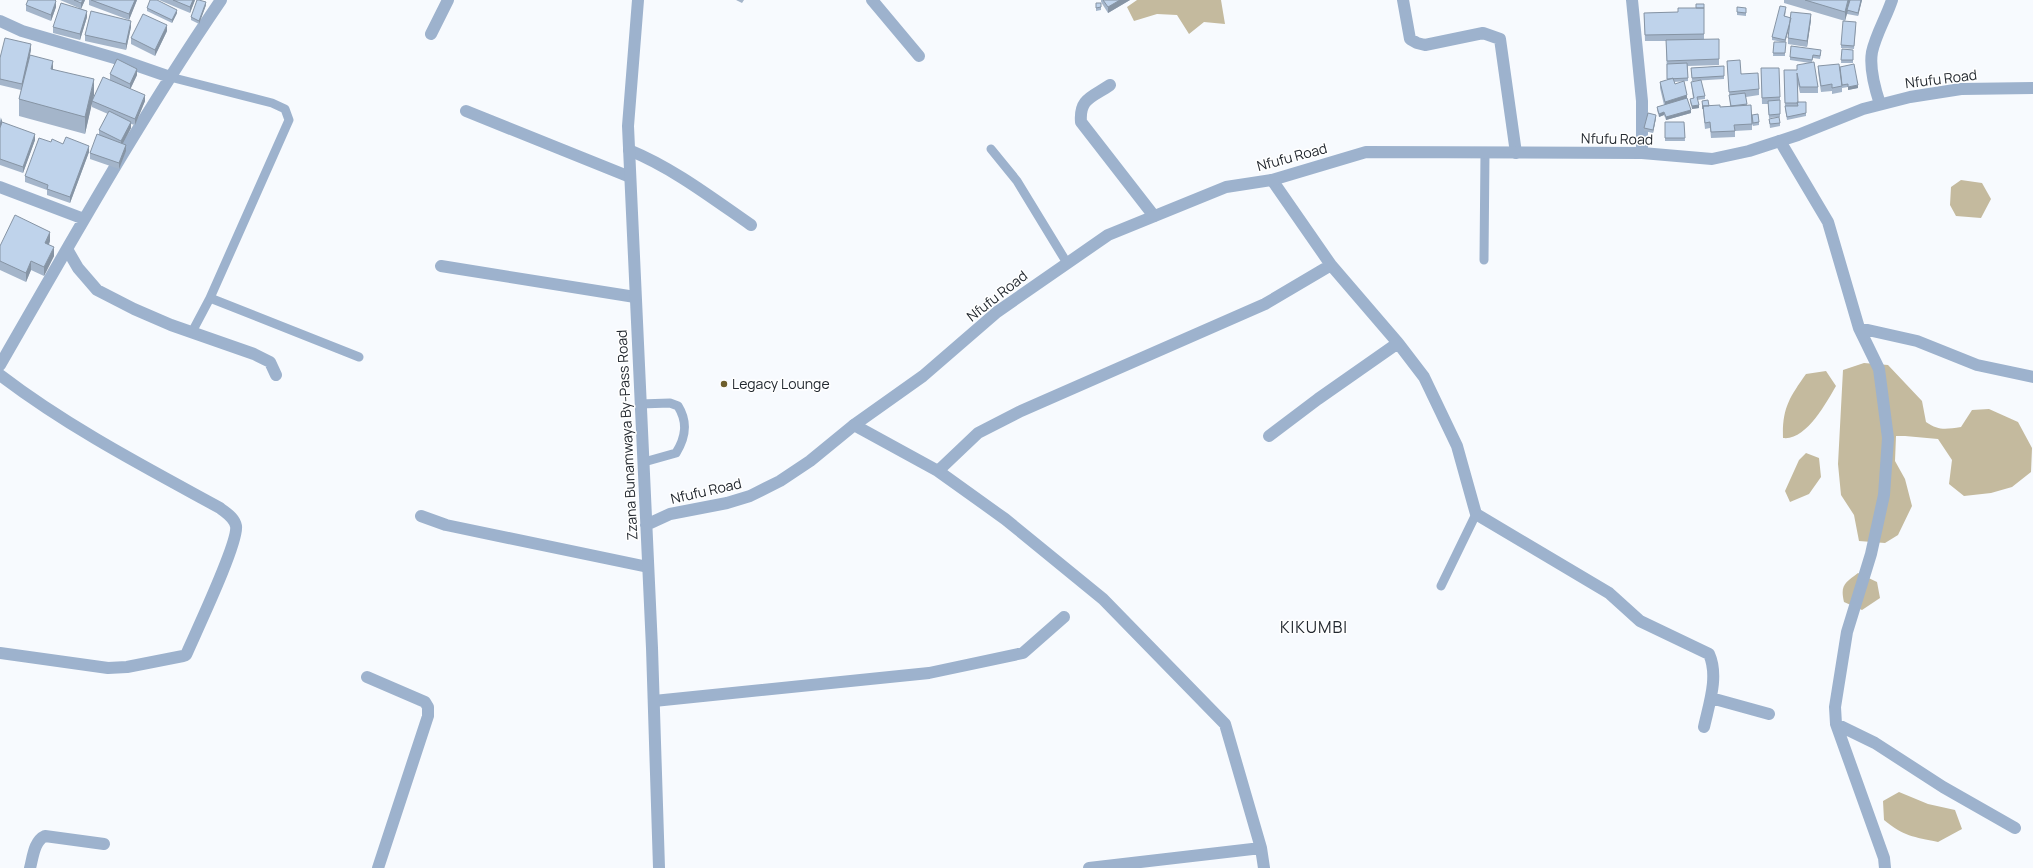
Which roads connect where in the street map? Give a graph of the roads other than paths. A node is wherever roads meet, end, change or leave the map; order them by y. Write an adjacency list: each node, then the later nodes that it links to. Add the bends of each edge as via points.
1 (222, 0): 11 (street)
2 (448, 0): 9 (street)
3 (638, 0): 18 (street, Zzana Bunamwaya By-Pass Road, via 628,126)
4 (872, 0): 10 (street)
5 (1403, 0): 20 (street, via 1410,39 1416,43 1425,45 1483,33 1500,39)
6 (1632, 0): 21 (street, via 1642,101)
7 (1892, 0): 14 (street, via 1876,36 1872,54 1873,81)
8 (0, 21): 11 (street, via 22,31)
9 (431, 34)
10 (919, 56)
11 (170, 77): 26 (street); 34 (lane, via 272,103 285,109 289,120)
12 (1110, 85): 25 (street, via 1084,102 1080,113 1081,122)
13 (2033, 88): 14 (street, Nfufu Road, via 1961,89)
14 (1880, 104): 16 (street, Nfufu Road)
15 (466, 111): 22 (street)
16 (1780, 141): 21 (street, Nfufu Road, via 1712,159); 35 (street, via 1828,222)
17 (991, 149): 30 (lane, via 1017,181)
18 (629, 150): 22 (street, Zzana Bunamwaya By-Pass Road); 27 (street, via 687,181)
19 (1485, 152): 20 (street, Nfufu Road); 23 (street, Nfufu Road, via 1366,152); 29 (lane)
20 (1516, 153): 21 (street, Nfufu Road)
21 (1642, 154)
22 (630, 177): 33 (street, Zzana Bunamwaya By-Pass Road)
23 (1272, 180): 25 (street, Nfufu Road, via 1226,187); 31 (street)
24 (0, 187): 26 (street)
25 (1154, 216): 30 (street, Nfufu Road, via 1108,236)
26 (84, 219): 28 (street)
27 (751, 225)
28 (67, 249): 36 (street, via 78,268 97,290 134,309); 39 (street)
29 (1484, 260)
30 (1067, 263): 44 (street, Nfufu Road, via 997,312 924,376)
31 (1331, 265): 37 (street); 47 (street, via 1264,304 1021,411 978,433)
32 (441, 266): 33 (street)
33 (635, 297): 43 (street, Zzana Bunamwaya By-Pass Road)
34 (210, 298): 36 (lane); 38 (lane)
35 (1859, 328): 42 (street, via 1917,342 1977,365); 59 (street, via 1879,369 1888,438 1884,495 1871,554 1847,632 1835,707)
36 (192, 332): 41 (street, via 270,362)
37 (1398, 343): 45 (street); 48 (street, via 1424,378 1457,446)
38 (359, 357)
39 (0, 365)
40 (0, 375): 54 (street, via 120,454 220,508 232,517 236,527 229,553 183,656 127,667 108,668)
41 (276, 375)
42 (2033, 378)
43 (640, 404): 46 (street, Zzana Bunamwaya By-Pass Road); 46 (lane, via 670,403 678,406 684,415 685,429 683,442 676,453)
44 (854, 425): 47 (street); 50 (street, Nfufu Road, via 810,461 780,481 750,496 670,514)
45 (1269, 436)
46 (644, 462): 50 (street, Zzana Bunamwaya By-Pass Road)
47 (938, 470): 63 (street, via 1005,519 1104,599 1226,724)
48 (1476, 514): 52 (lane); 56 (street, via 1609,593 1640,621 1709,654 1714,664)
49 (421, 516): 51 (street, via 446,524)
50 (646, 525): 51 (street, Zzana Bunamwaya By-Pass Road)
51 (648, 567): 57 (street, Zzana Bunamwaya By-Pass Road)
52 (1441, 586)
53 (1064, 617): 57 (street, via 1023,653 929,673)
54 (0, 654)
55 (367, 677): 66 (street, via 424,702 428,707 428,716)
56 (1710, 698): 58 (street); 60 (street)
57 (654, 701): 67 (street, Zzana Bunamwaya By-Pass Road)
58 (1769, 714)
59 (1836, 724): 61 (street, via 1875,743); 70 (street, via 1884,858)
60 (1704, 727)
61 (2015, 828)
62 (104, 844): 65 (street, via 44,836 39,838 36,844)
63 (1261, 848): 64 (street); 69 (street)
64 (1116, 866): 68 (street)
65 (30, 868)
66 (378, 868)
67 (659, 868)
68 (1090, 868)
69 (1264, 868)
70 (1885, 868)

